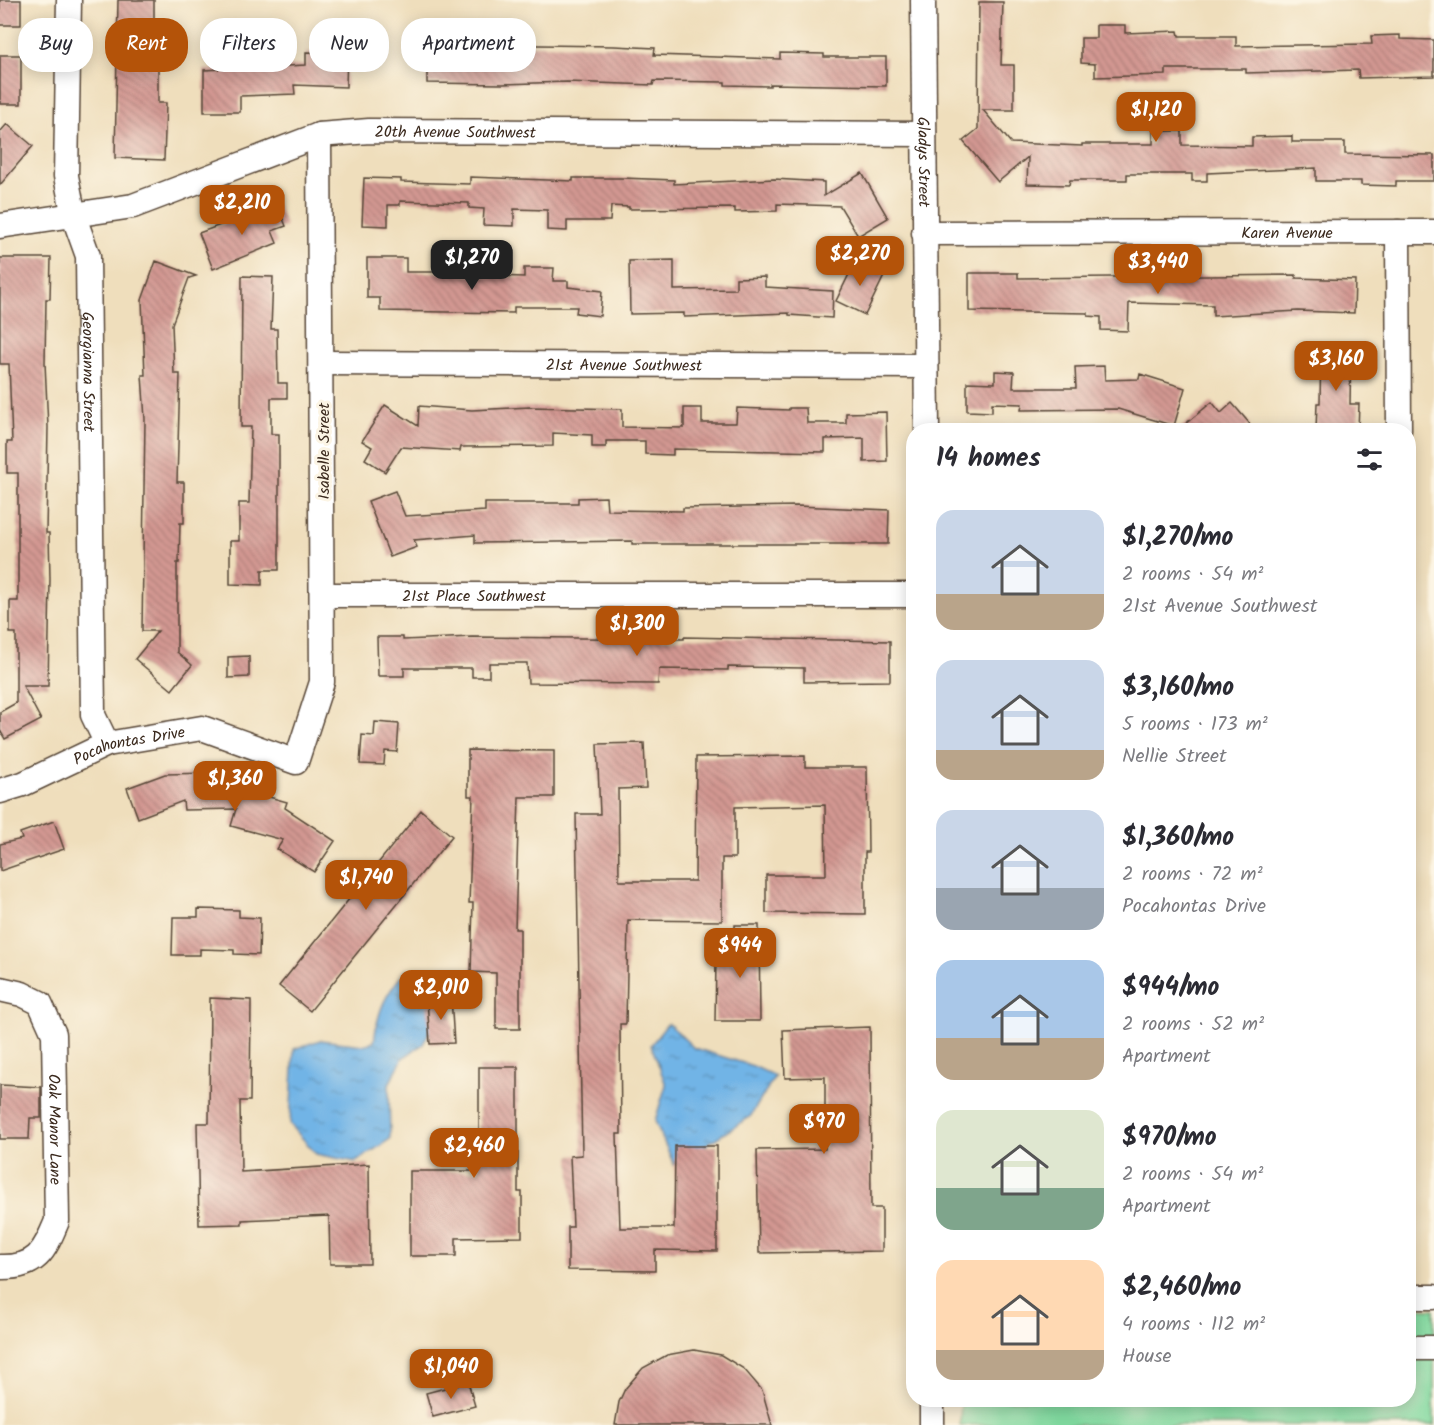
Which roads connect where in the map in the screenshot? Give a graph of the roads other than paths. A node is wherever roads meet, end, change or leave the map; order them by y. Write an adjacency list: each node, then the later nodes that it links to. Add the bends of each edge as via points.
1 (69, 0): 5 (street, Georgianna Street, via 66,176)
2 (923, 0): 3 (street, Gladys Street)
3 (924, 134): 4 (street, 20th Avenue Southwest, via 369,131); 9 (street, Gladys Street)
4 (320, 135): 5 (street, 20th Avenue Southwest, via 133,206); 10 (street, Isabelle Street)
5 (74, 217): 6 (street, 20th Avenue Southwest); 16 (street, Georgianna Street, via 88,256 93,715)
6 (0, 226)
7 (1398, 232): 8 (street, Karen Avenue); 9 (street, Karen Avenue); 13 (street)
8 (1434, 232)
9 (924, 233): 11 (street, Gladys Street)
10 (322, 363): 11 (street, 21st Avenue Southwest); 14 (street, Isabelle Street)
11 (925, 366): 12 (street, Gladys Street)
12 (927, 423)
13 (1399, 423)
14 (324, 595): 15 (street, 21st Place Southwest); 17 (street, Isabelle Street, via 322,682)
15 (906, 595)
16 (107, 744): 17 (street, Pocahontas Drive, via 202,728); 18 (street, Pocahontas Drive)
17 (296, 762)
18 (0, 791)
19 (0, 989): 20 (street, Oak Manor Lane, via 22,994 40,1004 54,1034 57,1221 46,1248 35,1261)
20 (0, 1267)
21 (1416, 1297): 22 (street)
22 (1434, 1297)
23 (1416, 1348): 24 (street)
24 (1434, 1348)
25 (932, 1407): 26 (street)
26 (932, 1425)

